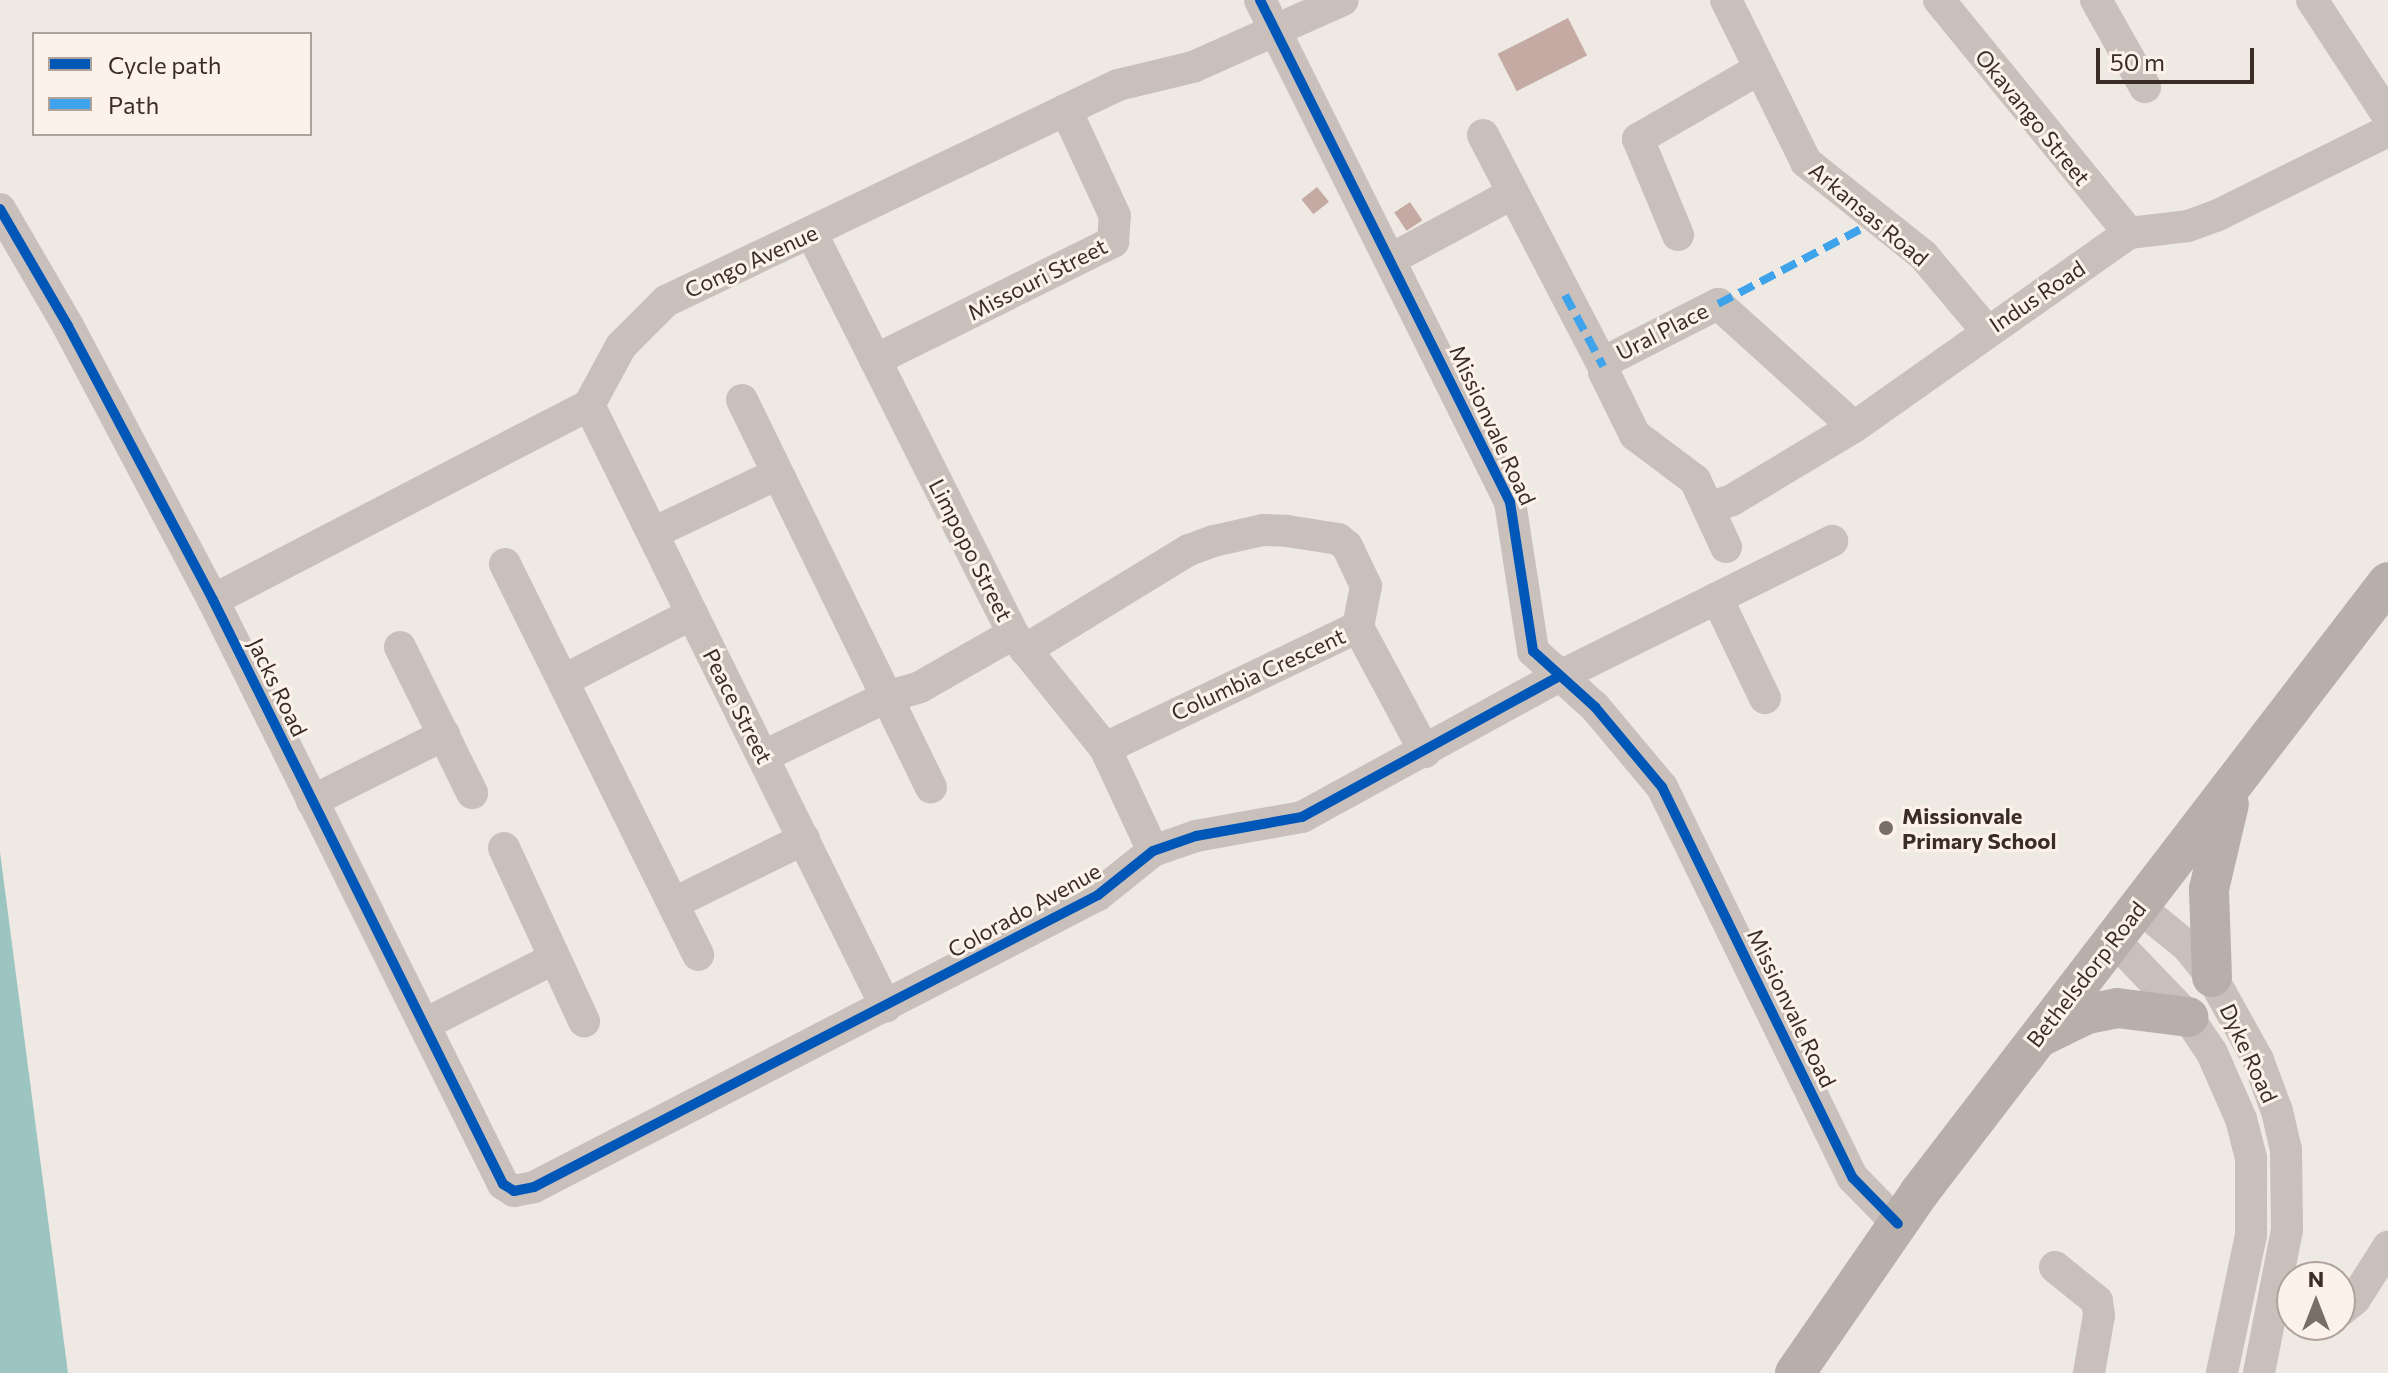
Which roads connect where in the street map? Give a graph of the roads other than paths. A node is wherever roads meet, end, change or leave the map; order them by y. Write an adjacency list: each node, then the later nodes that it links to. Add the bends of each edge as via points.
1 (1343, 0): 6 (street, Congo Avenue)
2 (1726, 0): 7 (street, Arkansas Road)
3 (1939, 0): 16 (street, Okavango Street)
4 (2096, 0): 8 (street)
5 (2312, 0): 10 (street)
6 (1267, 14): 9 (street, Congo Avenue, via 1193,67 1134,78); 18 (street, Missionvale Road)
7 (1759, 69): 17 (street, via 1638,139); 19 (street, Arkansas Road, via 1806,162 1923,255)
8 (2145, 87)
9 (1066, 110): 15 (street, Congo Avenue); 20 (street, Missouri Street, via 1115,216 1113,242)
10 (2388, 116)
11 (2388, 131): 16 (street, Indus Road, via 2216,216 2188,226)
12 (1483, 135): 13 (street)
13 (1510, 195): 18 (street); 21 (street)
14 (0, 209): 33 (street, Jacks Road)
15 (811, 232): 20 (street, Limpopo Street); 23 (street, Congo Avenue, via 645,316 621,346)
16 (2129, 233): 19 (street, Indus Road)
17 (1678, 235)
18 (1391, 259): 38 (street, Missionvale Road, via 1510,502 1533,651)
19 (1986, 330): 24 (street, Indus Road)
20 (875, 360): 36 (street, Limpopo Street)
21 (1603, 366): 24 (street, Ural Place, via 1610,357 1718,304); 26 (street, Ural Place, via 1635,435 1695,480)
22 (742, 400): 25 (street)
23 (589, 405): 27 (street, Peace Street); 33 (street)
24 (1854, 427): 26 (street, Indus Road, via 1732,500)
25 (777, 474): 27 (street); 40 (street)
26 (1708, 508): 29 (street, Ural Place)
27 (653, 533): 34 (street, Peace Street)
28 (1832, 541): 32 (street, Colorado Avenue)
29 (1726, 547)
30 (505, 564): 39 (street)
31 (2388, 582): 46 (main road, Bethelsdorp Road)
32 (1717, 598): 38 (street, Colorado Avenue); 41 (street)
33 (213, 600): 49 (street, Jacks Road)
34 (692, 614): 39 (street); 45 (street, Peace Street)
35 (1358, 627): 36 (street, Columbia Crescent, via 1366,586 1347,546 1316,534 1263,530 1189,550); 43 (street, Columbia Crescent); 44 (street)
36 (1019, 642): 40 (street); 43 (street, Limpopo Street)
37 (400, 647): 42 (street)
38 (1560, 676): 44 (street, Colorado Avenue); 65 (street, Missionvale Road, via 1629,744 1662,787 1853,1178)
39 (564, 680): 53 (street)
40 (886, 697): 45 (street); 47 (street)
41 (1765, 698)
42 (444, 735): 48 (street); 49 (street)
43 (1105, 748): 52 (street, Limpopo Street)
44 (1425, 752): 52 (street, Colorado Avenue, via 1302,817 1196,836)
45 (764, 756): 50 (street, Peace Street)
46 (2245, 767): 54 (main road, Bethelsdorp Road); 58 (main road, via 2214,853 2209,889)
47 (931, 787)
48 (472, 793)
49 (312, 801): 62 (street, Jacks Road)
50 (804, 839): 53 (street); 59 (street, Peace Street)
51 (504, 848): 57 (street)
52 (1153, 851): 59 (street, Colorado Avenue, via 1098,895)
53 (674, 903): 56 (street)
54 (2139, 907): 55 (main road, Bethelsdorp Road); 58 (street, Dyke Road, via 2176,935)
55 (2113, 939): 60 (street, Dyke Road); 63 (main road, Bethelsdorp Road)
56 (698, 955)
57 (553, 959): 61 (street); 62 (street)
58 (2212, 977): 67 (street, Dyke Road, via 2258,1060 2286,1149)
59 (886, 1007): 64 (street, Colorado Avenue, via 534,1187)
60 (2188, 1017): 63 (main road, via 2117,1008 2087,1014); 73 (street, Dyke Road, via 2229,1085 2251,1158 2249,1248)
61 (584, 1021)
62 (425, 1024): 64 (street, Jacks Road)
63 (2034, 1041): 65 (main road, Bethelsdorp Road)
64 (508, 1189)
65 (1898, 1224): 71 (main road, Bethelsdorp Road)
66 (2388, 1247): 69 (street)
67 (2285, 1261)
68 (2055, 1267): 72 (street, via 2097,1301)
69 (2356, 1297)
70 (2276, 1327): 74 (street, Dyke Road)
71 (1795, 1373)
72 (2089, 1373)
73 (2222, 1373)
74 (2259, 1373)

